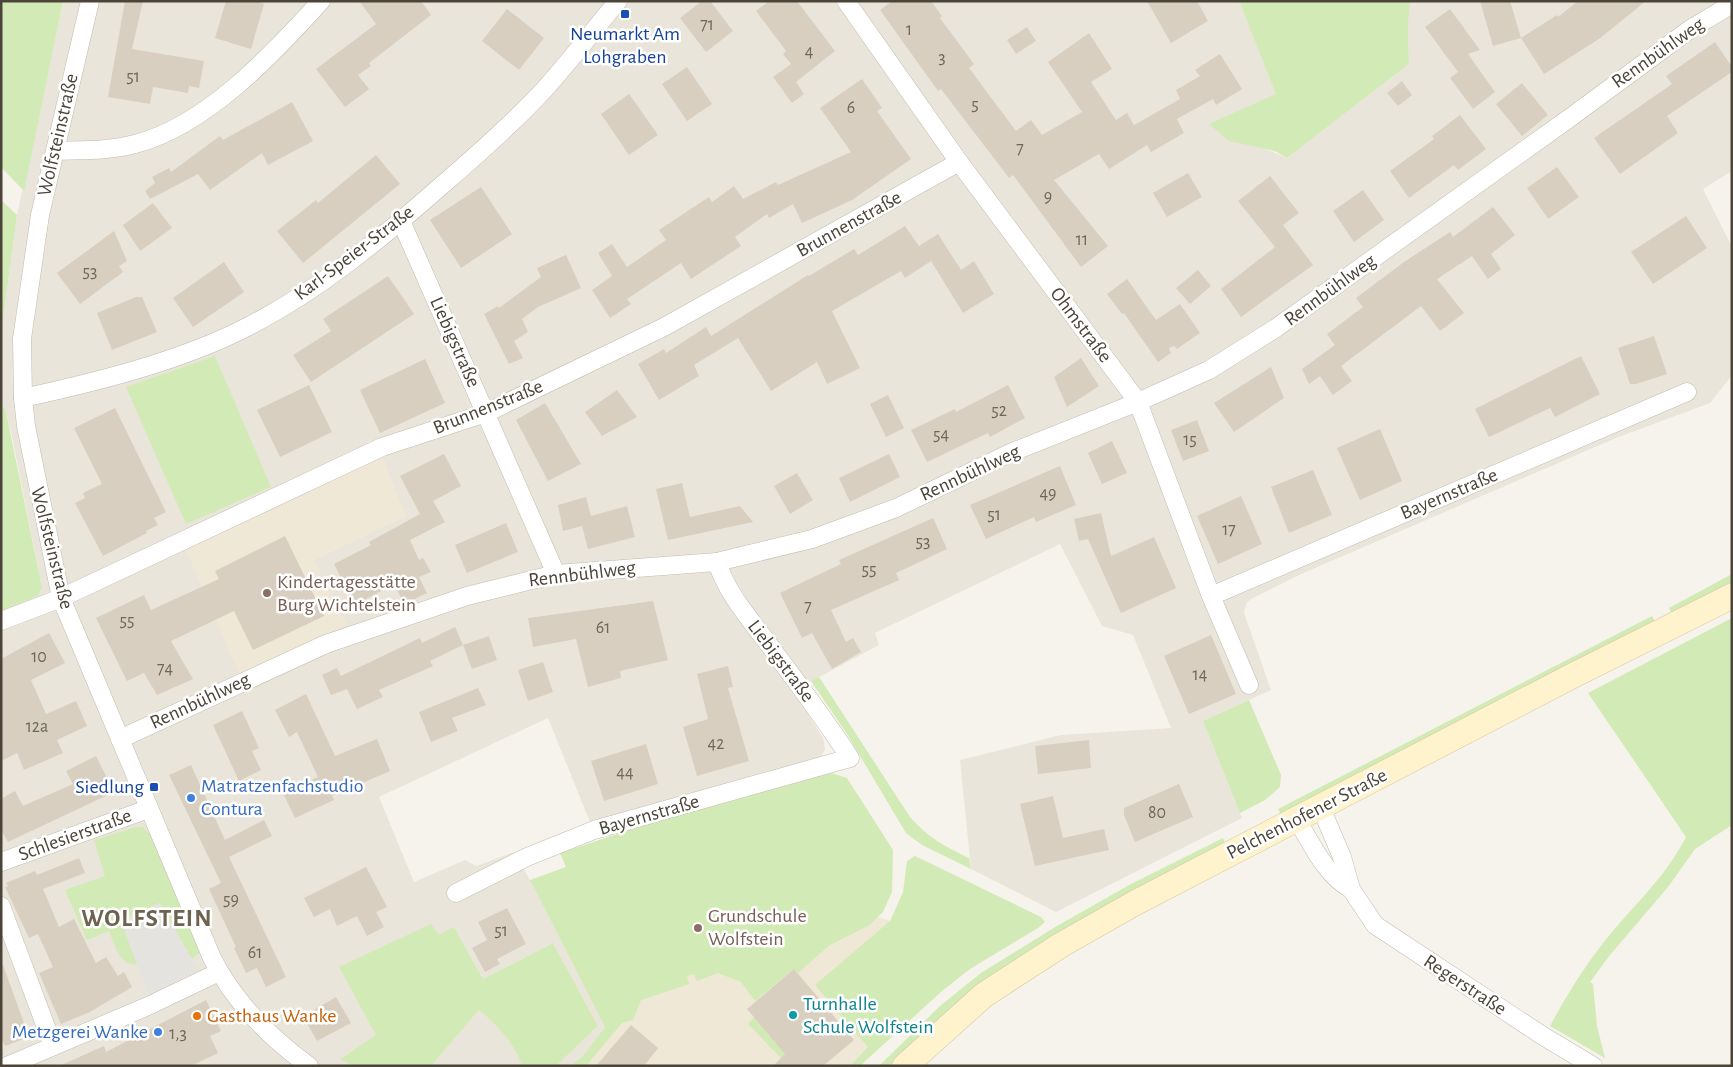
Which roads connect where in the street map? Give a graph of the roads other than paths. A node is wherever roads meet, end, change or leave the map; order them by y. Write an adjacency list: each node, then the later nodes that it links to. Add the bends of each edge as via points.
1 (90, 1): 6 (street, Wolfsteinstraße)
2 (320, 1): 6 (street, via 237,87 176,126 135,144)
3 (618, 1): 8 (street, Karl-Speier-Straße, via 530,104)
4 (846, 1): 7 (street, Ohmstraße)
5 (1732, 4): 11 (street, Rennbühlweg, via 1689,30 1270,332 1209,370)
6 (55, 152): 10 (street, Wolfsteinstraße, via 40,215 22,340)
7 (959, 162): 11 (street, Ohmstraße); 12 (street, Brunnenstraße, via 664,327)
8 (401, 221): 10 (street, Karl-Speier-Straße, via 354,258 249,326 183,353 104,379); 12 (street, Liebigstraße)
9 (1687, 392): 15 (street, Bayernstraße)
10 (23, 398): 17 (street, Wolfsteinstraße, via 33,468)
11 (1138, 402): 13 (street, Rennbühlweg, via 1010,453 896,508 852,525 774,550); 15 (street, Ohmstraße)
12 (486, 413): 14 (street, Liebigstraße); 17 (street, Brunnenstraße, via 382,447)
13 (716, 562): 14 (street, Rennbühlweg); 21 (street, Liebigstraße, via 735,600 814,704)
14 (556, 574): 20 (street, Rennbühlweg, via 467,596 326,644)
15 (1211, 596): 19 (street, Ohmstraße)
16 (1732, 596): 23 (main road, Pelchenhofener Straße)
17 (61, 598): 18 (street, Brunnenstraße); 20 (street, Wolfsteinstraße)
18 (1, 621)
19 (1250, 685)
20 (120, 739): 22 (street, Wolfsteinstraße)
21 (850, 758): 27 (street, Bayernstraße, via 594,830 527,857)
22 (148, 808): 25 (street, Schlesierstraße); 29 (street, Wolfsteinstraße)
23 (1321, 808): 24 (main road, Pelchenhofener Straße); 26 (street, Regerstraße, via 1342,857)
24 (1297, 820): 26 (street, Regerstraße, via 1330,871); 33 (main road, Pelchenhofener Straße, via 1135,903 1028,964 958,1016)
25 (1, 862)
26 (1351, 889): 34 (street, Regerstraße, via 1366,914 1383,932)
27 (456, 893)
28 (1, 906): 30 (street)
29 (219, 972): 30 (street); 32 (street, Wolfsteinstraße, via 269,1035)
30 (53, 1046): 31 (street)
31 (7, 1066)
32 (309, 1066)
33 (905, 1066)
34 (1593, 1066)

